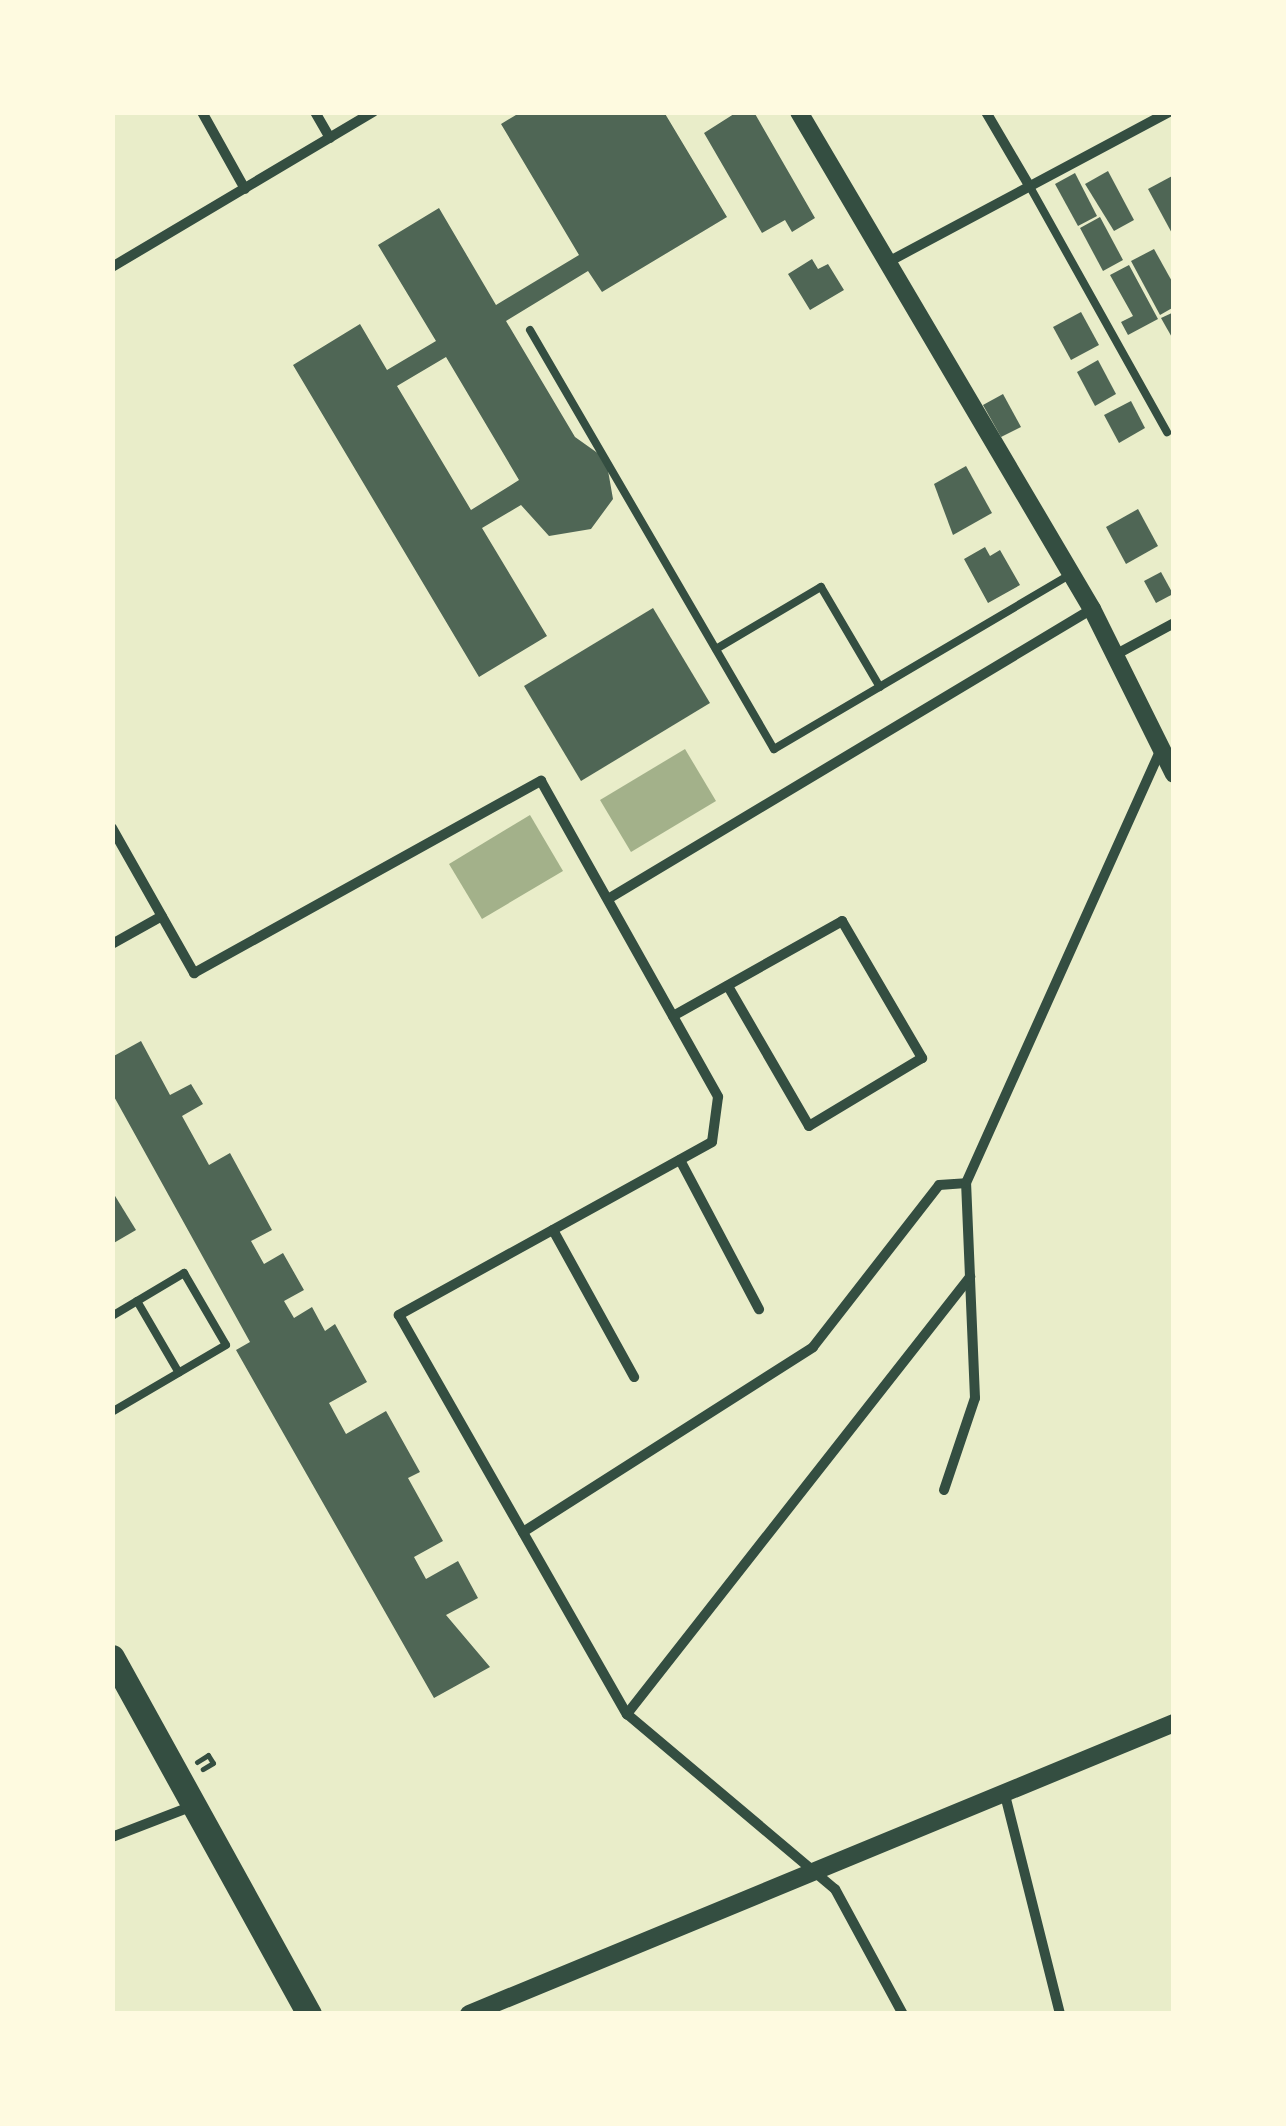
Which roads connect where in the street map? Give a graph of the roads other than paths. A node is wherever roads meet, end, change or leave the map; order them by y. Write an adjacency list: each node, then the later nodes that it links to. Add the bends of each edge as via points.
1 (202, 112): 9 (street)
2 (316, 112): 7 (street)
3 (373, 112): 7 (street)
4 (799, 112): 10 (street)
5 (986, 112): 8 (street)
6 (1169, 112): 8 (street)
7 (330, 138): 9 (street)
8 (1030, 187): 10 (street); 13 (lane)
9 (245, 189): 11 (street)
10 (888, 262): 14 (street)
11 (112, 268)
12 (530, 330): 17 (lane)
13 (1167, 432)
14 (1072, 574): 15 (street); 19 (lane)
15 (1092, 609): 18 (street); 23 (street)
16 (1174, 623): 18 (street)
17 (716, 649): 19 (lane, via 822,587); 19 (lane, via 774,749)
18 (1115, 655): 20 (street)
19 (880, 687)
20 (1162, 746): 21 (street); 29 (street)
21 (1174, 774)
22 (112, 828): 24 (street)
23 (608, 899): 24 (street, via 541,781 194,973); 27 (street)
24 (162, 916): 25 (street)
25 (112, 944)
26 (728, 986): 26 (street, via 842,921 922,1058 810,1126); 27 (street)
27 (674, 1016): 28 (street, via 718,1097 712,1142)
28 (680, 1160): 30 (street); 33 (street)
29 (966, 1183): 31 (street); 39 (street, via 940,1185 813,1347)
30 (552, 1230): 36 (street); 39 (street, via 399,1315)
31 (970, 1277): 38 (street, via 976,1398); 41 (street)
32 (137, 1301): 34 (lane); 35 (lane); 35 (lane, via 184,1273 218,1330 226,1344)
33 (760, 1308)
34 (112, 1316)
35 (179, 1372): 37 (lane)
36 (634, 1377)
37 (112, 1412)
38 (944, 1490)
39 (524, 1532): 41 (street)
40 (112, 1657): 44 (main road)
41 (627, 1714): 46 (street)
42 (1174, 1723): 43 (street)
43 (1004, 1791): 46 (street); 50 (street)
44 (196, 1805): 45 (street); 47 (main road)
45 (112, 1837)
46 (809, 1873): 48 (street); 49 (street, via 835,1889)
47 (310, 2014)
48 (469, 2014)
49 (903, 2014)
50 (1060, 2014)

